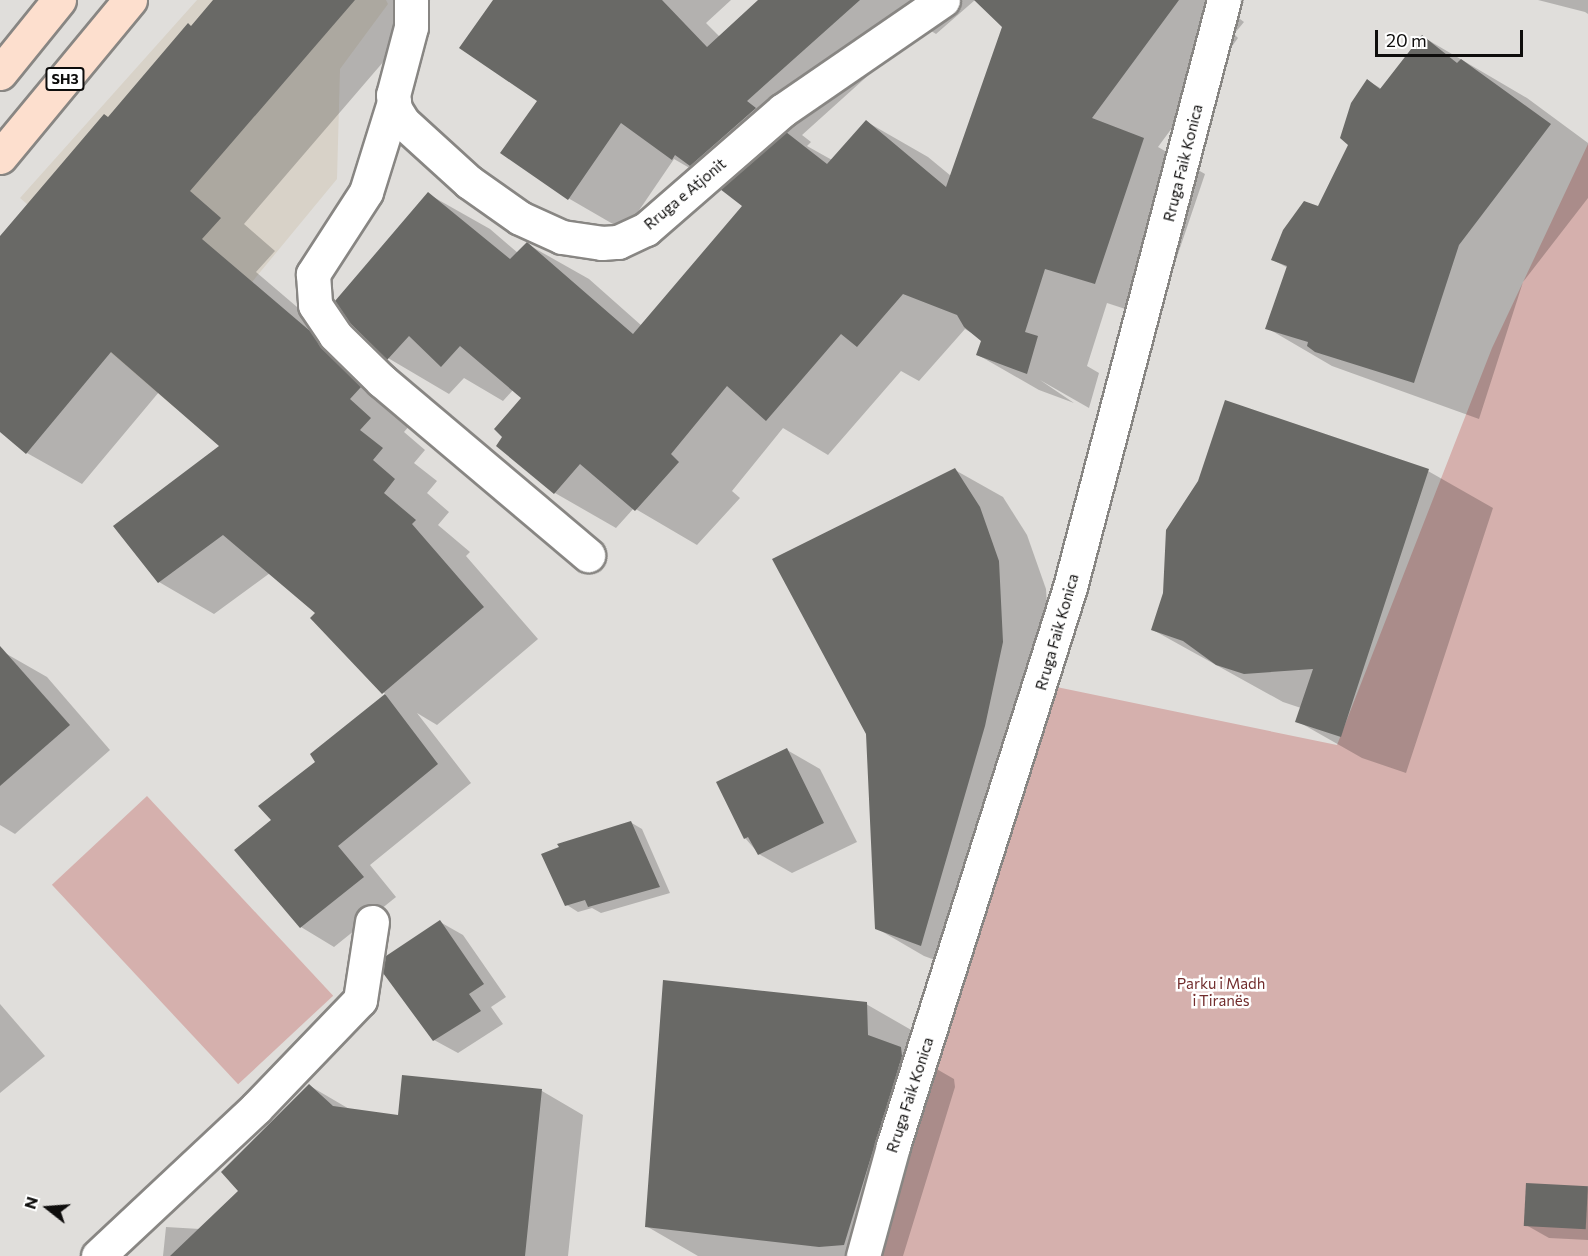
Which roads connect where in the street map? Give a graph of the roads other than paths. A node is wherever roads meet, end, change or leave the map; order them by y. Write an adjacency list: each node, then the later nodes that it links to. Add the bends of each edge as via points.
1 (59, 0): 6 (main road)
2 (130, 0): 8 (main road, SH3)
3 (411, 0): 7 (street, via 411,27 395,81)
4 (943, 0): 7 (street, Rruga e Atjonit, via 802,96 658,219 618,242 591,243 562,237 520,218 450,167 413,133)
5 (1224, 0): 12 (street, Rruga Faik Konica, via 1070,587 892,1146)
6 (0, 73)
7 (394, 102): 9 (street, via 366,192 313,274 315,304 335,335 382,381)
8 (0, 157)
9 (588, 555)
10 (372, 922): 11 (street, via 360,1000 256,1108)
11 (98, 1256)
12 (863, 1256)

